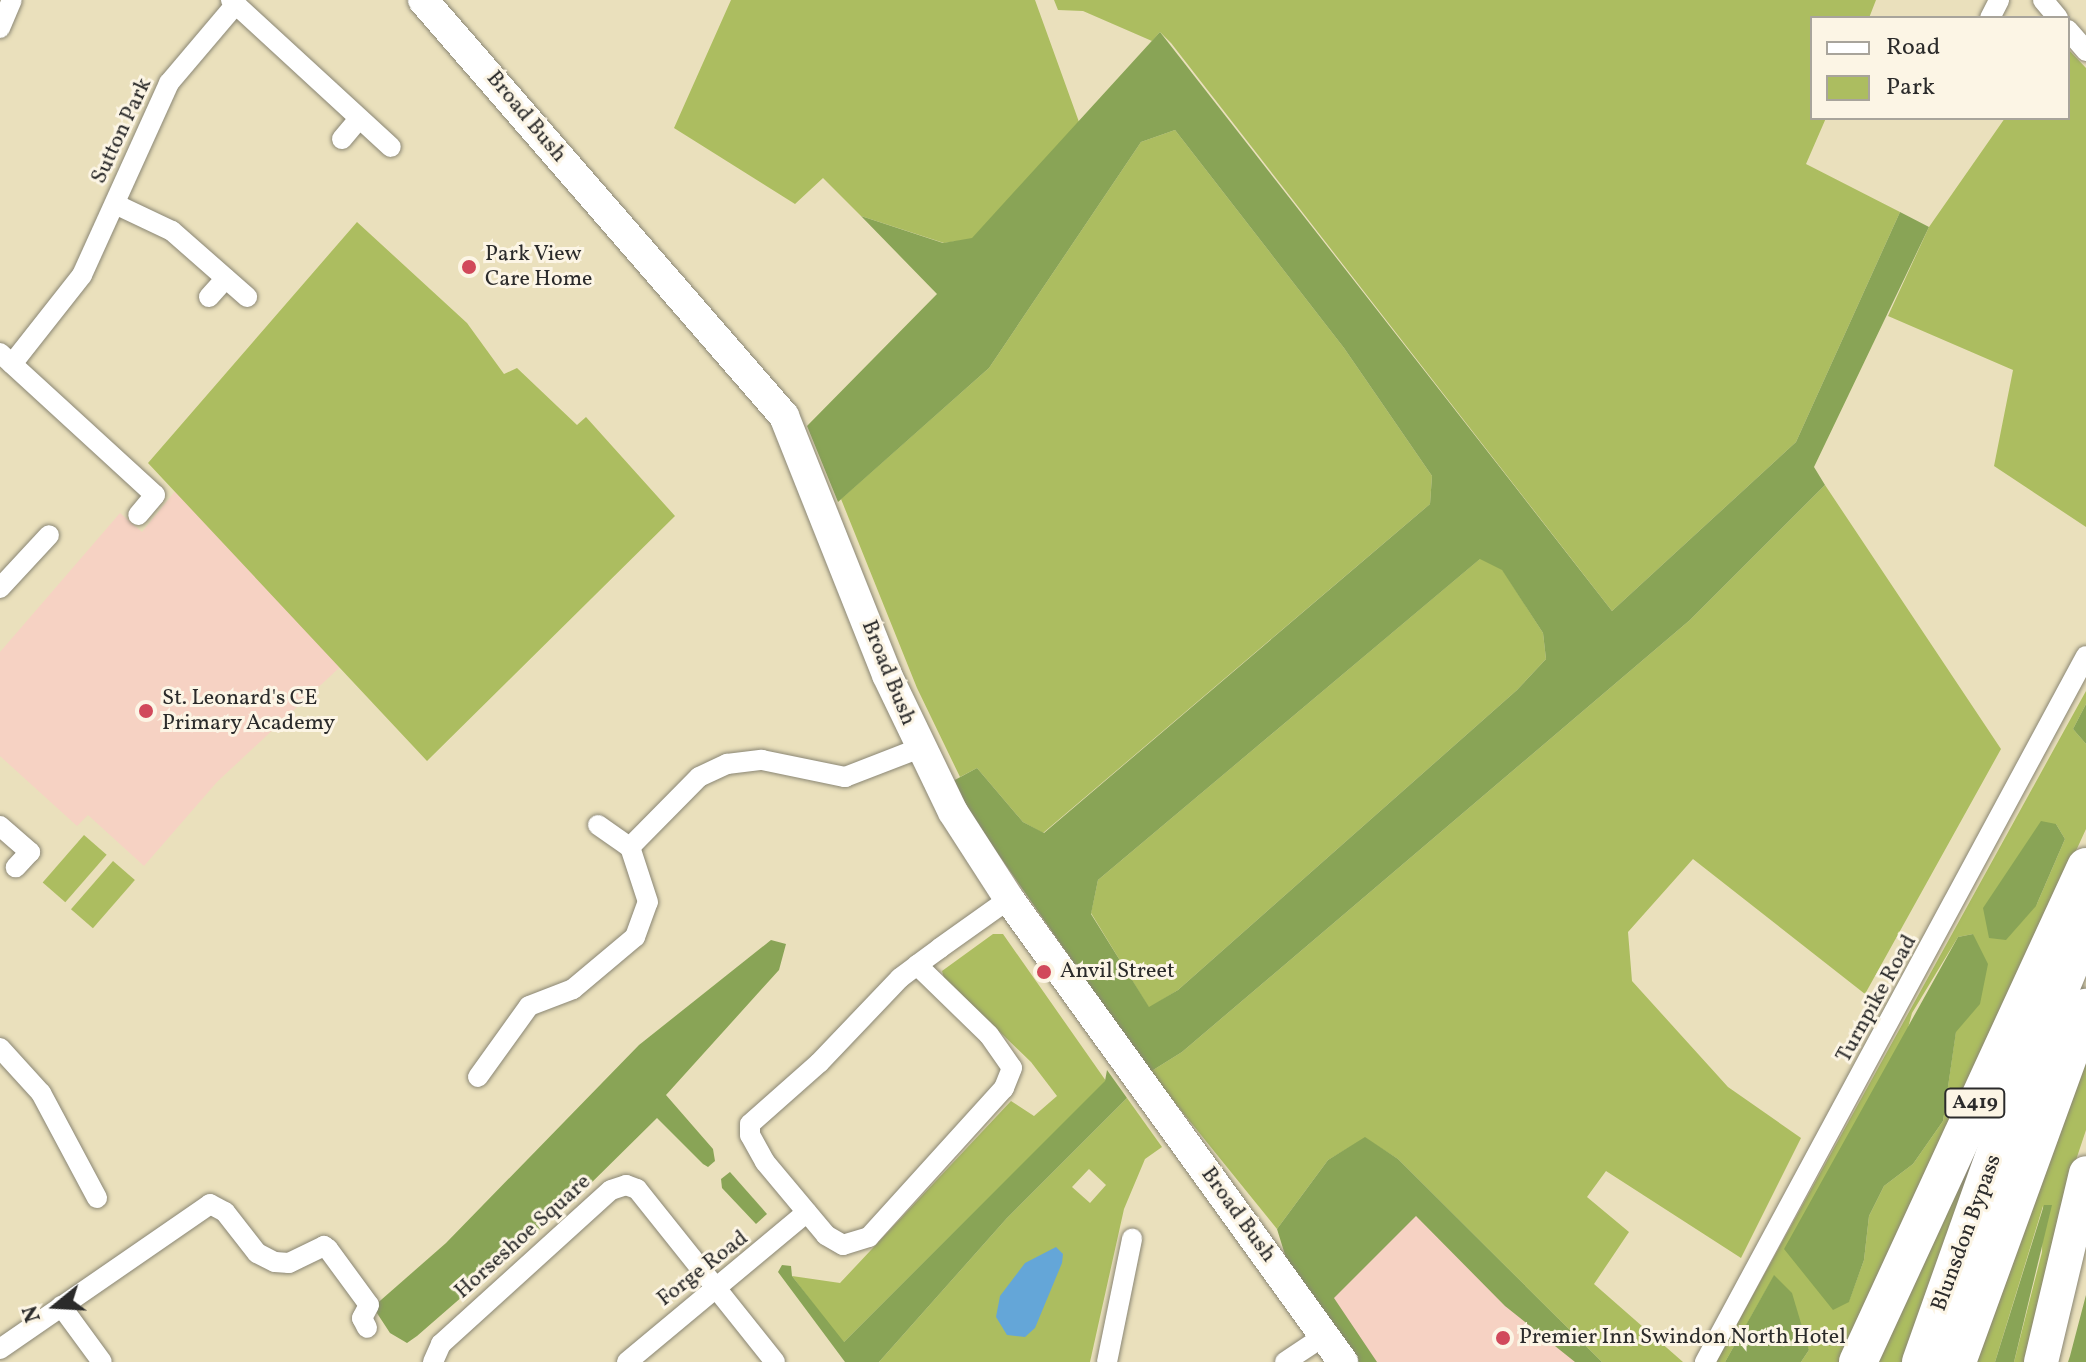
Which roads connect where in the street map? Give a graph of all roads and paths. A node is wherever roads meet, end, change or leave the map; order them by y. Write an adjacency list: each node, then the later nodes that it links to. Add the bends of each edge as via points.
1 (12, 0): 6 (street)
2 (423, 0): 23 (main road, Broad Bush, via 784,416)
3 (2043, 0): 5 (street)
4 (233, 2): 9 (street, Sutton Park); 12 (street, Sutton Park, via 169,83)
5 (2056, 16)
6 (0, 28)
7 (2070, 32): 8 (street)
8 (2086, 51)
9 (359, 119): 10 (street); 11 (street, Sutton Park)
10 (342, 139)
11 (391, 147)
12 (115, 204): 13 (street, Sutton Park, via 172,231); 16 (street, Sutton Park, via 82,275)
13 (226, 278): 14 (street); 15 (street, Sutton Park)
14 (209, 297)
15 (247, 297)
16 (6, 358): 18 (street, Sutton Park)
17 (104, 417): 18 (street)
18 (90, 433): 19 (street, Sutton Park, via 155,495)
19 (138, 515)
20 (49, 535): 21 (street)
21 (0, 588)
22 (2086, 656): 51 (street, Turnpike Road)
23 (920, 748): 26 (street, via 845,777 762,760 727,764 699,777); 29 (main road, Broad Bush)
24 (598, 825): 26 (street)
25 (0, 826): 27 (street, via 30,852)
26 (630, 847): 34 (street, via 648,902 639,932 573,989 529,1006)
27 (16, 867)
28 (2086, 867): 52 (highway, A419)
29 (1009, 899): 31 (street); 42 (main road, Broad Bush)
30 (2086, 926): 53 (highway, Blunsdon Bypass / A419, via 2016,1095)
31 (917, 965): 37 (street, via 750,1124 750,1135 765,1162); 37 (street, via 989,1035 1012,1068 1009,1079 869,1237 843,1245 826,1235)
32 (2086, 1008): 54 (highway, Blunsdon Bypass)
33 (0, 1048): 36 (street, via 41,1093)
34 (478, 1077)
35 (2086, 1173): 55 (main road)
36 (97, 1198)
37 (807, 1212): 39 (street, Forge Road)
38 (1132, 1239): 48 (street)
39 (718, 1290): 45 (street, Horseshoe Square, via 637,1189 626,1185 611,1190 441,1344); 46 (street, Forge Road); 47 (street, Horseshoe Square)
40 (61, 1306): 41 (street, via 210,1204 225,1212 257,1253 275,1262 289,1263 324,1246 328,1249 369,1305 362,1318); 43 (street); 44 (street)
41 (367, 1328)
42 (1324, 1336): 49 (street); 50 (main road, Broad Bush)
43 (0, 1349)
44 (102, 1362)
45 (433, 1362)
46 (627, 1362)
47 (775, 1362)
48 (1107, 1362)
49 (1285, 1362)
50 (1343, 1362)
51 (1705, 1362)
52 (1858, 1362)
53 (1921, 1362)
54 (1957, 1362)
55 (2041, 1362)

